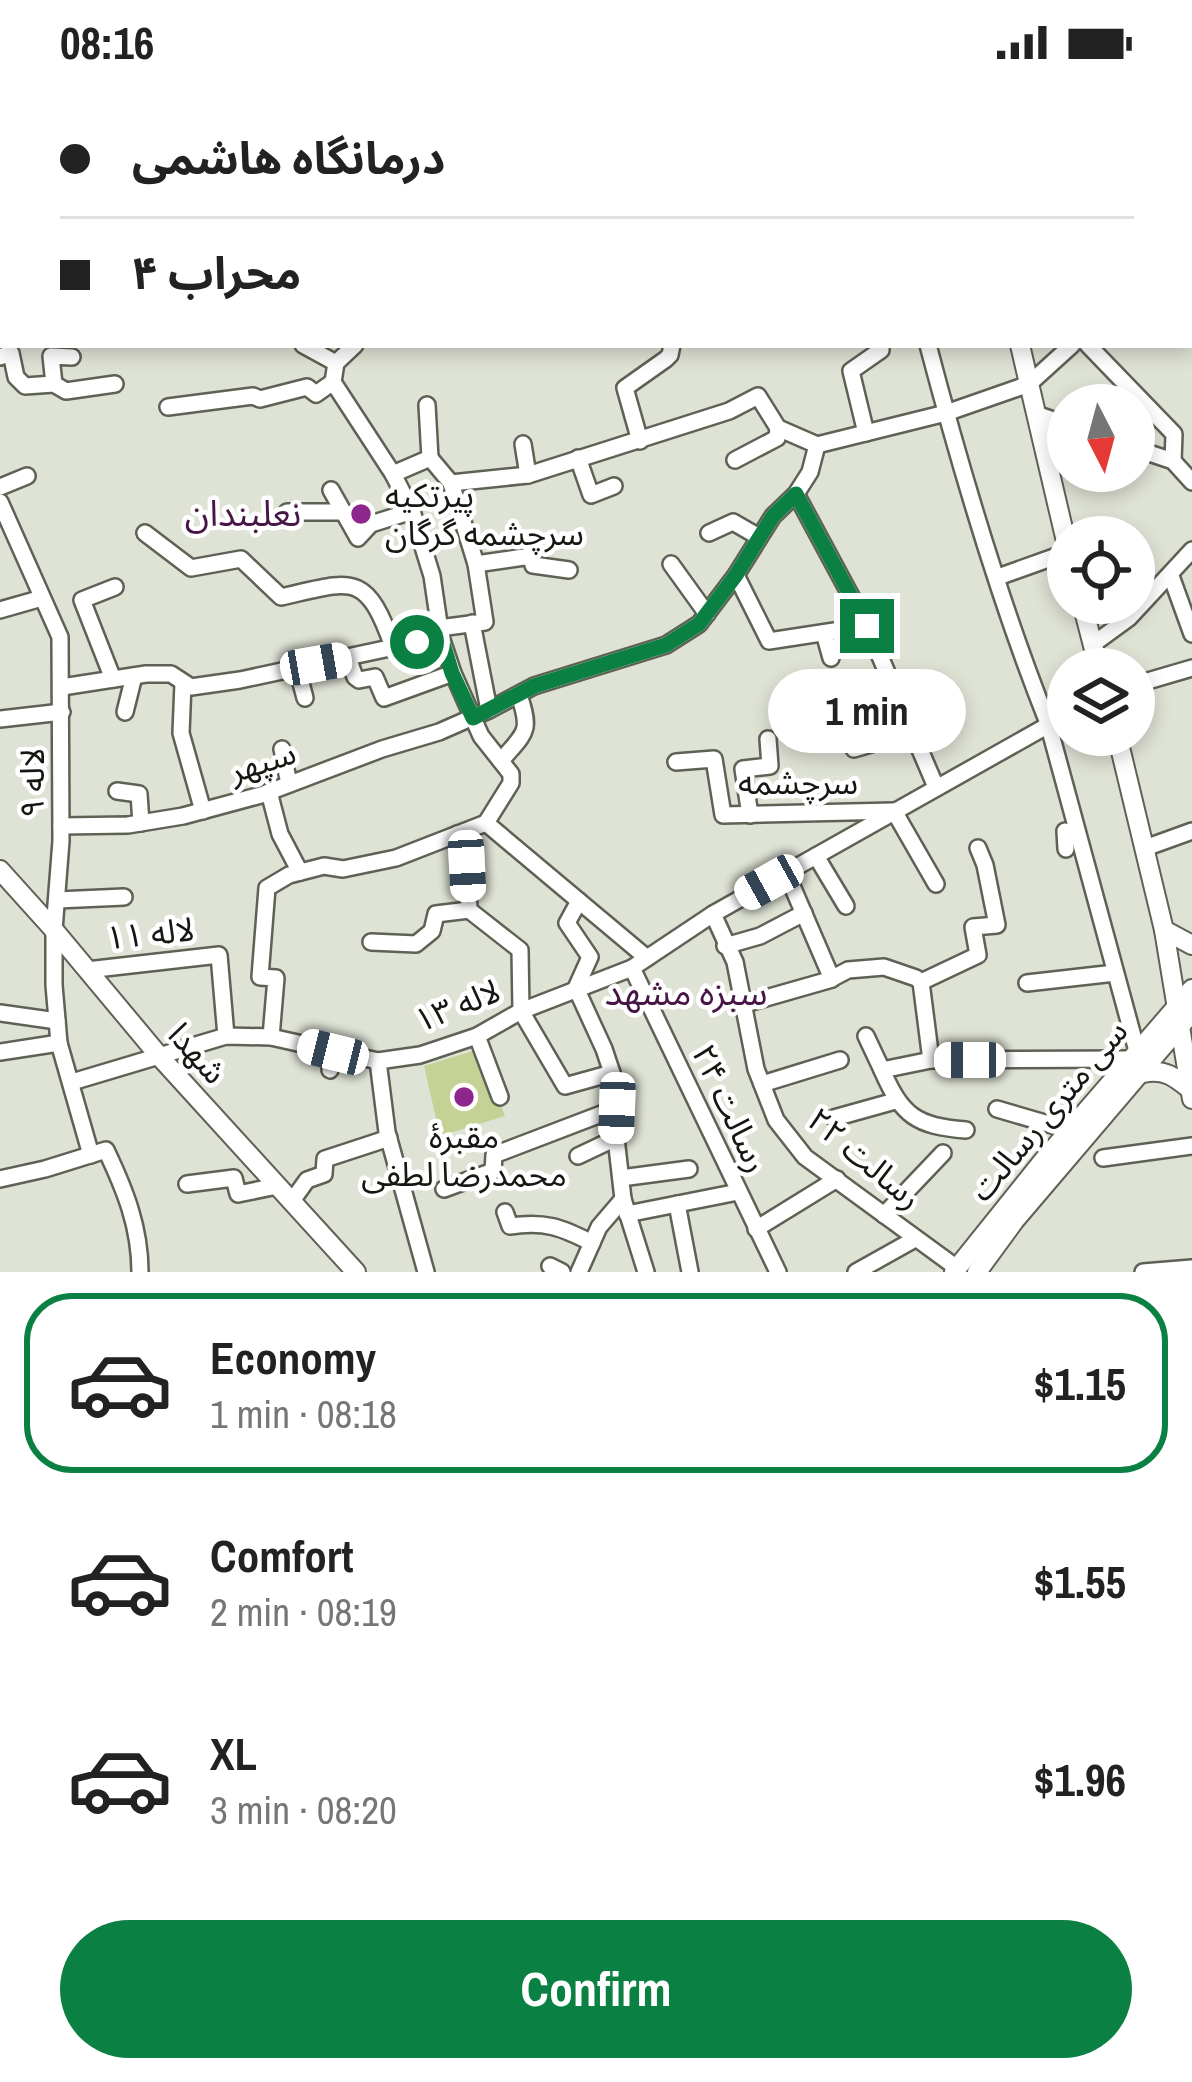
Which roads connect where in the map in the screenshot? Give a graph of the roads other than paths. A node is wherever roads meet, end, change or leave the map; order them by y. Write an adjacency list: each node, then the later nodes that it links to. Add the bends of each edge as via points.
1 (308, 348): 11 (street)
2 (352, 348): 11 (street)
3 (671, 348): 23 (street, via 625,388)
4 (881, 348): 22 (street, via 851,371)
5 (929, 348): 18 (street)
6 (1021, 348): 15 (main road)
7 (1069, 348): 15 (street)
8 (1091, 348): 30 (street, via 1174,434)
9 (0, 357): 13 (street, via 11,353 25,386)
10 (72, 357): 13 (street, via 52,356)
11 (336, 363): 12 (street)
12 (333, 382): 17 (street, via 316,394 308,387); 31 (street)
13 (54, 384): 14 (street, via 66,391)
14 (115, 384)
15 (1029, 384): 18 (street); 19 (main road)
16 (428, 405): 27 (street)
17 (168, 406)
18 (946, 413): 22 (street); 55 (street)
19 (1036, 414): 20 (street); 44 (main road)
20 (1047, 418)
21 (778, 428): 23 (street, via 758,396); 25 (street); 29 (street, via 777,438)
22 (866, 433): 25 (street)
23 (640, 440): 28 (street)
24 (523, 444): 32 (street)
25 (817, 445): 39 (street, سپهر)
26 (1155, 455): 30 (street)
27 (430, 458): 31 (street); 35 (street)
28 (578, 458): 32 (street); 36 (street, via 591,495)
29 (735, 460)
30 (1172, 461): 34 (street)
31 (393, 474): 41 (street)
32 (528, 475): 35 (street)
33 (27, 476): 37 (street)
34 (1192, 482)
35 (451, 483): 50 (street)
36 (614, 485)
37 (0, 488)
38 (332, 490): 43 (street)
39 (796, 494): 47 (street, سپهر); 62 (street)
40 (0, 502): 57 (street)
41 (412, 511): 43 (street, via 371,524 358,538); 63 (street)
42 (287, 512): 43 (street)
43 (343, 512)
44 (1060, 516)
45 (145, 532): 67 (street, via 191,568 242,559 281,597 345,583 366,592)
46 (709, 532): 47 (street, via 733,522)
47 (759, 537): 53 (street, سپهر)
48 (1192, 550): 54 (street)
49 (1047, 559): 55 (street)
50 (476, 564): 52 (street, via 531,556 533,565); 60 (street)
51 (671, 564): 59 (street)
52 (569, 570)
53 (736, 575): 59 (street, سپهر); 64 (street, via 770,641 802,644)
54 (1171, 576): 65 (street); 66 (street)
55 (998, 577): 85 (street)
56 (115, 587): 75 (street, via 82,600)
57 (42, 598): 58 (street); 78 (street, ۹ لاله, via 60,637)
58 (0, 610)
59 (707, 614): 79 (street, سپهر, via 666,645)
60 (479, 623): 63 (street); 83 (street)
61 (1087, 624): 66 (main road)
62 (867, 626): 64 (street); 88 (street)
63 (440, 632): 67 (street); 73 (street)
64 (824, 633): 70 (street)
65 (1192, 634)
66 (1092, 645): 68 (main road)
67 (393, 647): 69 (street)
68 (1093, 648)
69 (348, 658): 71 (street); 73 (street, via 357,679 375,677 383,698)
70 (832, 658)
71 (298, 668): 77 (street, via 191,688); 80 (street)
72 (1192, 668): 76 (street)
73 (452, 673): 83 (street)
74 (140, 675): 75 (street); 77 (street); 82 (street)
75 (113, 679): 78 (street)
76 (1155, 679)
77 (183, 682): 99 (street, via 182,734)
78 (62, 687): 81 (street, ۹ لاله)
79 (519, 695): 83 (street, سپهر); 93 (street, via 526,728)
80 (305, 698)
81 (62, 712): 84 (street); 104 (street, ۹ لاله)
82 (125, 712)
83 (481, 714): 93 (street, via 482,736); 95 (street, سپهر)
84 (0, 719)
85 (1047, 720)
86 (1047, 724): 96 (street, لاله ۱۳)
87 (843, 730): 88 (street, via 854,749)
88 (912, 732): 96 (street)
89 (768, 739): 101 (street, via 770,766 742,769)
90 (282, 749): 95 (street)
91 (1057, 756): 130 (street)
92 (1122, 756): 109 (main road)
93 (501, 761): 103 (street, via 511,783)
94 (676, 762): 101 (street, سرچشمه, via 714,759 723,815)
95 (289, 784): 98 (street, سپهر)
96 (935, 788): 100 (street, لاله ۱۳)
97 (116, 791): 102 (street, via 139,794)
98 (268, 792): 99 (street, سپهر); 113 (street)
99 (203, 811): 102 (street, سپهر)
100 (894, 811): 101 (street, سرچشمه); 111 (street, لاله ۱۳); 115 (street)
101 (750, 815)
102 (141, 823): 104 (street, سپهر)
103 (486, 823): 107 (street); 118 (street)
104 (62, 826): 117 (street, ۹ لاله)
105 (1065, 831): 110 (street)
106 (1192, 831): 109 (street)
107 (457, 834): 113 (street, via 396,858); 120 (street)
108 (978, 848): 132 (street, via 997,925 974,927 978,955)
109 (1144, 848): 124 (main road)
110 (1066, 849)
111 (816, 856): 114 (street, لاله ۱۳); 119 (street)
112 (0, 870): 123 (main road, شهدا)
113 (300, 872): 144 (street, via 267,888 260,977 276,978)
114 (786, 872): 121 (street, لاله ۱۳); 122 (street)
115 (936, 884)
116 (124, 897): 117 (street)
117 (57, 900): 123 (street, ۹ لاله)
118 (579, 901): 128 (street); 134 (street, via 567,923 590,957)
119 (846, 906)
120 (469, 910): 125 (street, via 436,914 432,932 416,944); 137 (street, via 520,950)
121 (713, 914): 127 (street, ۲۲ رسالت); 128 (street, لاله ۱۳)
122 (804, 914): 127 (street); 131 (street)
123 (54, 930): 129 (main road, شهدا); 140 (street, ۹ لاله)
124 (1164, 930): 126 (main road); 139 (main road)
125 (371, 943)
126 (1192, 945)
127 (725, 946): 136 (street, ۲۲ رسالت)
128 (639, 963): 134 (street, لاله ۱۳); 180 (street, ۲۴ رسالت)
129 (87, 970): 141 (street, ۱۱ لاله, via 219,955); 147 (main road, شهدا)
130 (1115, 973): 133 (street); 151 (street)
131 (832, 979): 132 (street, via 884,967); 136 (street)
132 (921, 982): 149 (street)
133 (1027, 983)
134 (576, 988): 137 (street, لاله ۱۳); 153 (street)
135 (1192, 989): 139 (main road, سی متری رسالت)
136 (745, 1004): 155 (street, ۲۲ رسالت)
137 (521, 1011): 142 (street, لاله ۱۳); 153 (street, via 566,1086)
138 (0, 1013): 140 (street)
139 (1183, 1013): 151 (main road, سی متری رسالت); 156 (main road)
140 (56, 1021): 145 (street, ۹ لاله)
141 (226, 1036): 144 (street, لاله ۱۳); 147 (street, لاله ۱۳)
142 (477, 1036): 150 (street, لاله ۱۳); 157 (street)
143 (866, 1036): 152 (street)
144 (271, 1037): 150 (street, لاله ۱۳, via 332,1061)
145 (59, 1043): 146 (street); 154 (street, ۹ لاله)
146 (0, 1052)
147 (160, 1057): 154 (street, لاله ۱۳); 178 (main road, شهدا)
148 (840, 1060): 155 (street)
149 (931, 1060): 151 (street); 152 (street)
150 (378, 1061): 165 (street)
151 (1136, 1061): 156 (main road); 164 (main road, سی متری رسالت); 172 (main road, سی متری رسالت)
152 (882, 1070): 160 (street)
153 (612, 1072): 158 (street)
154 (72, 1082): 168 (street, ۹ لاله, via 84,1138)
155 (762, 1084): 176 (street, ۲۲ رسالت, via 787,1136)
156 (1191, 1090): 159 (main road)
157 (500, 1097)
158 (618, 1099): 166 (street); 179 (street, via 494,1155 493,1171)
159 (1192, 1099)
160 (895, 1101): 162 (street); 163 (street, via 930,1127)
161 (997, 1109): 164 (street)
162 (834, 1118)
163 (966, 1130)
164 (1069, 1130): 172 (main road, سی متری رسالت)
165 (388, 1135): 181 (street, via 325,1159 324,1174 307,1180); 189 (street)
166 (616, 1138): 170 (street); 174 (street)
167 (1192, 1146): 171 (street)
168 (99, 1152): 175 (street); 192 (street, ۹ لاله, via 132,1207)
169 (944, 1153): 185 (street)
170 (578, 1156)
171 (1103, 1158)
172 (1049, 1166): 191 (main road, سی متری رسالت, via 1015,1220)
173 (688, 1169): 174 (street)
174 (621, 1178): 183 (street)
175 (0, 1179)
176 (837, 1179): 185 (street, ۲۲ رسالت); 186 (street)
177 (187, 1184): 178 (street, via 234,1178 238,1194)
178 (278, 1186): 181 (main road, شهدا)
179 (445, 1189)
180 (738, 1192): 182 (street); 186 (street, ۲۴ رسالت)
181 (292, 1202): 193 (main road, شهدا)
182 (677, 1204): 183 (street); 197 (street)
183 (625, 1207): 188 (street); 196 (street)
184 (505, 1212): 188 (street, via 510,1226 562,1227)
185 (884, 1215): 187 (street, ۲۲ رسالت)
186 (756, 1229): 198 (street, ۲۴ رسالت)
187 (914, 1238): 191 (street, ۲۲ رسالت); 199 (street)
188 (592, 1243): 195 (street)
189 (424, 1267): 194 (street)
190 (1192, 1268): 200 (street)
191 (963, 1270)
192 (140, 1272)
193 (356, 1272)
194 (403, 1272)
195 (579, 1272)
196 (646, 1272)
197 (690, 1272)
198 (778, 1272)
199 (856, 1272)
200 (1143, 1272)

